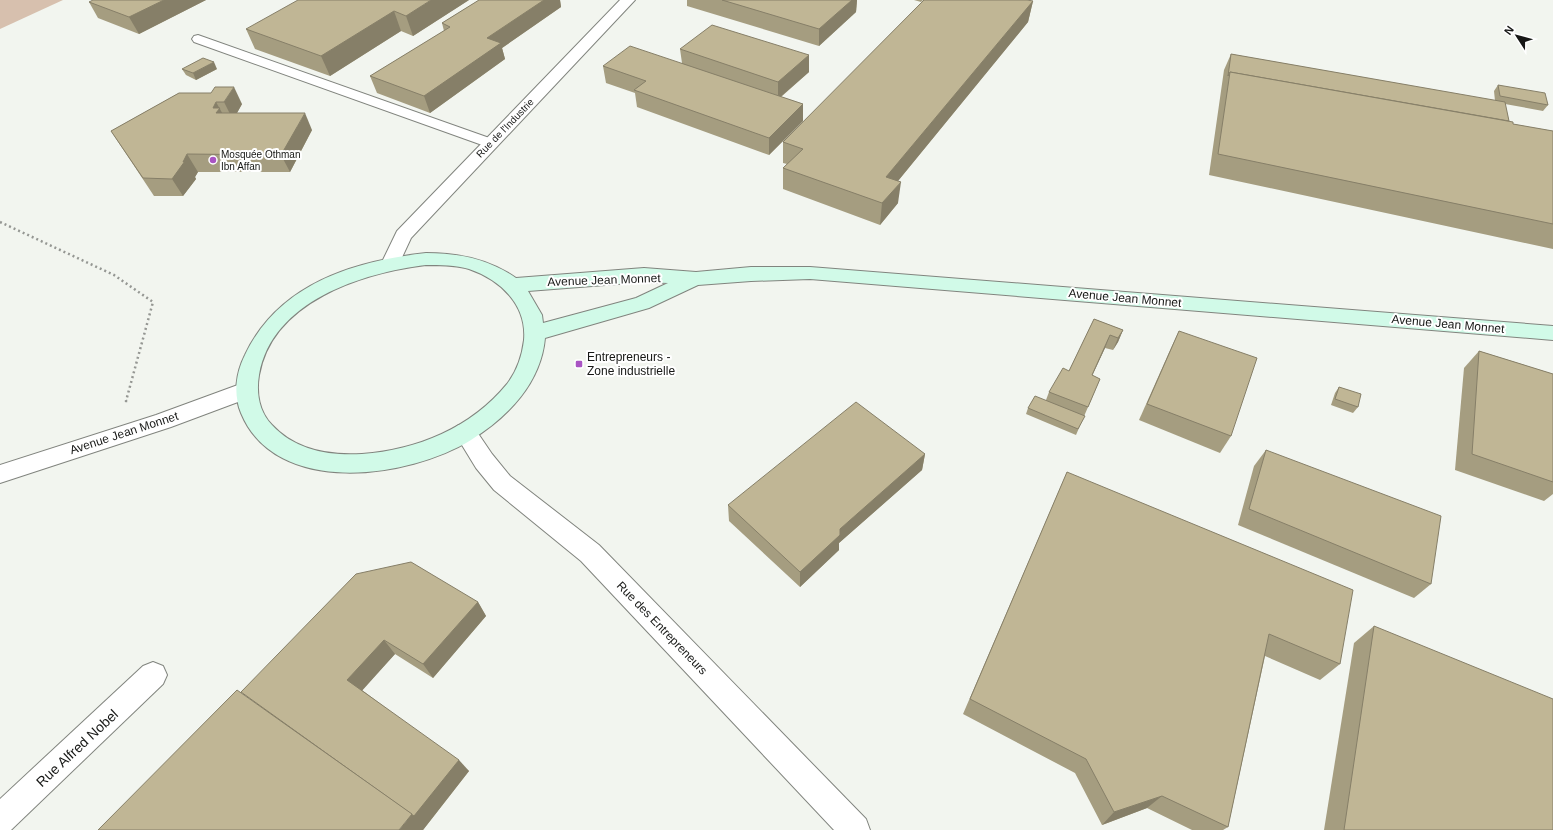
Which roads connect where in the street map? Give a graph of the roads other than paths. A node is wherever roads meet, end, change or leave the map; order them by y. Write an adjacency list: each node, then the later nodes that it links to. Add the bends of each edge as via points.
1 (628, 0): 3 (street, Rue de l'Industrie)
2 (198, 39): 3 (lane)
3 (490, 143): 4 (street, Rue de l'Industrie, via 404,235)
4 (390, 262): 6 (street, via 426,259 460,261 489,270); 9 (street, via 347,275 308,296 291,309 275,324 254,356)
5 (696, 279): 6 (street, Avenue Jean Monnet, via 644,275); 7 (street, Avenue Jean Monnet, via 642,303); 8 (street, Avenue Jean Monnet, via 751,274 810,273)
6 (513, 285): 7 (street, via 529,305 535,320)
7 (535, 333): 10 (street, via 533,354 515,390 500,407)
8 (1553, 333)
9 (246, 390): 10 (street, via 255,420 265,434 296,454 316,460 338,464 386,462 435,448); 11 (street, Avenue Jean Monnet, via 163,421)
10 (465, 432): 14 (street, Rue des Entrepreneurs, via 502,483 590,553)
11 (0, 474)
12 (153, 676): 13 (street, Rue Alfred Nobel)
13 (0, 820)
14 (855, 830)

